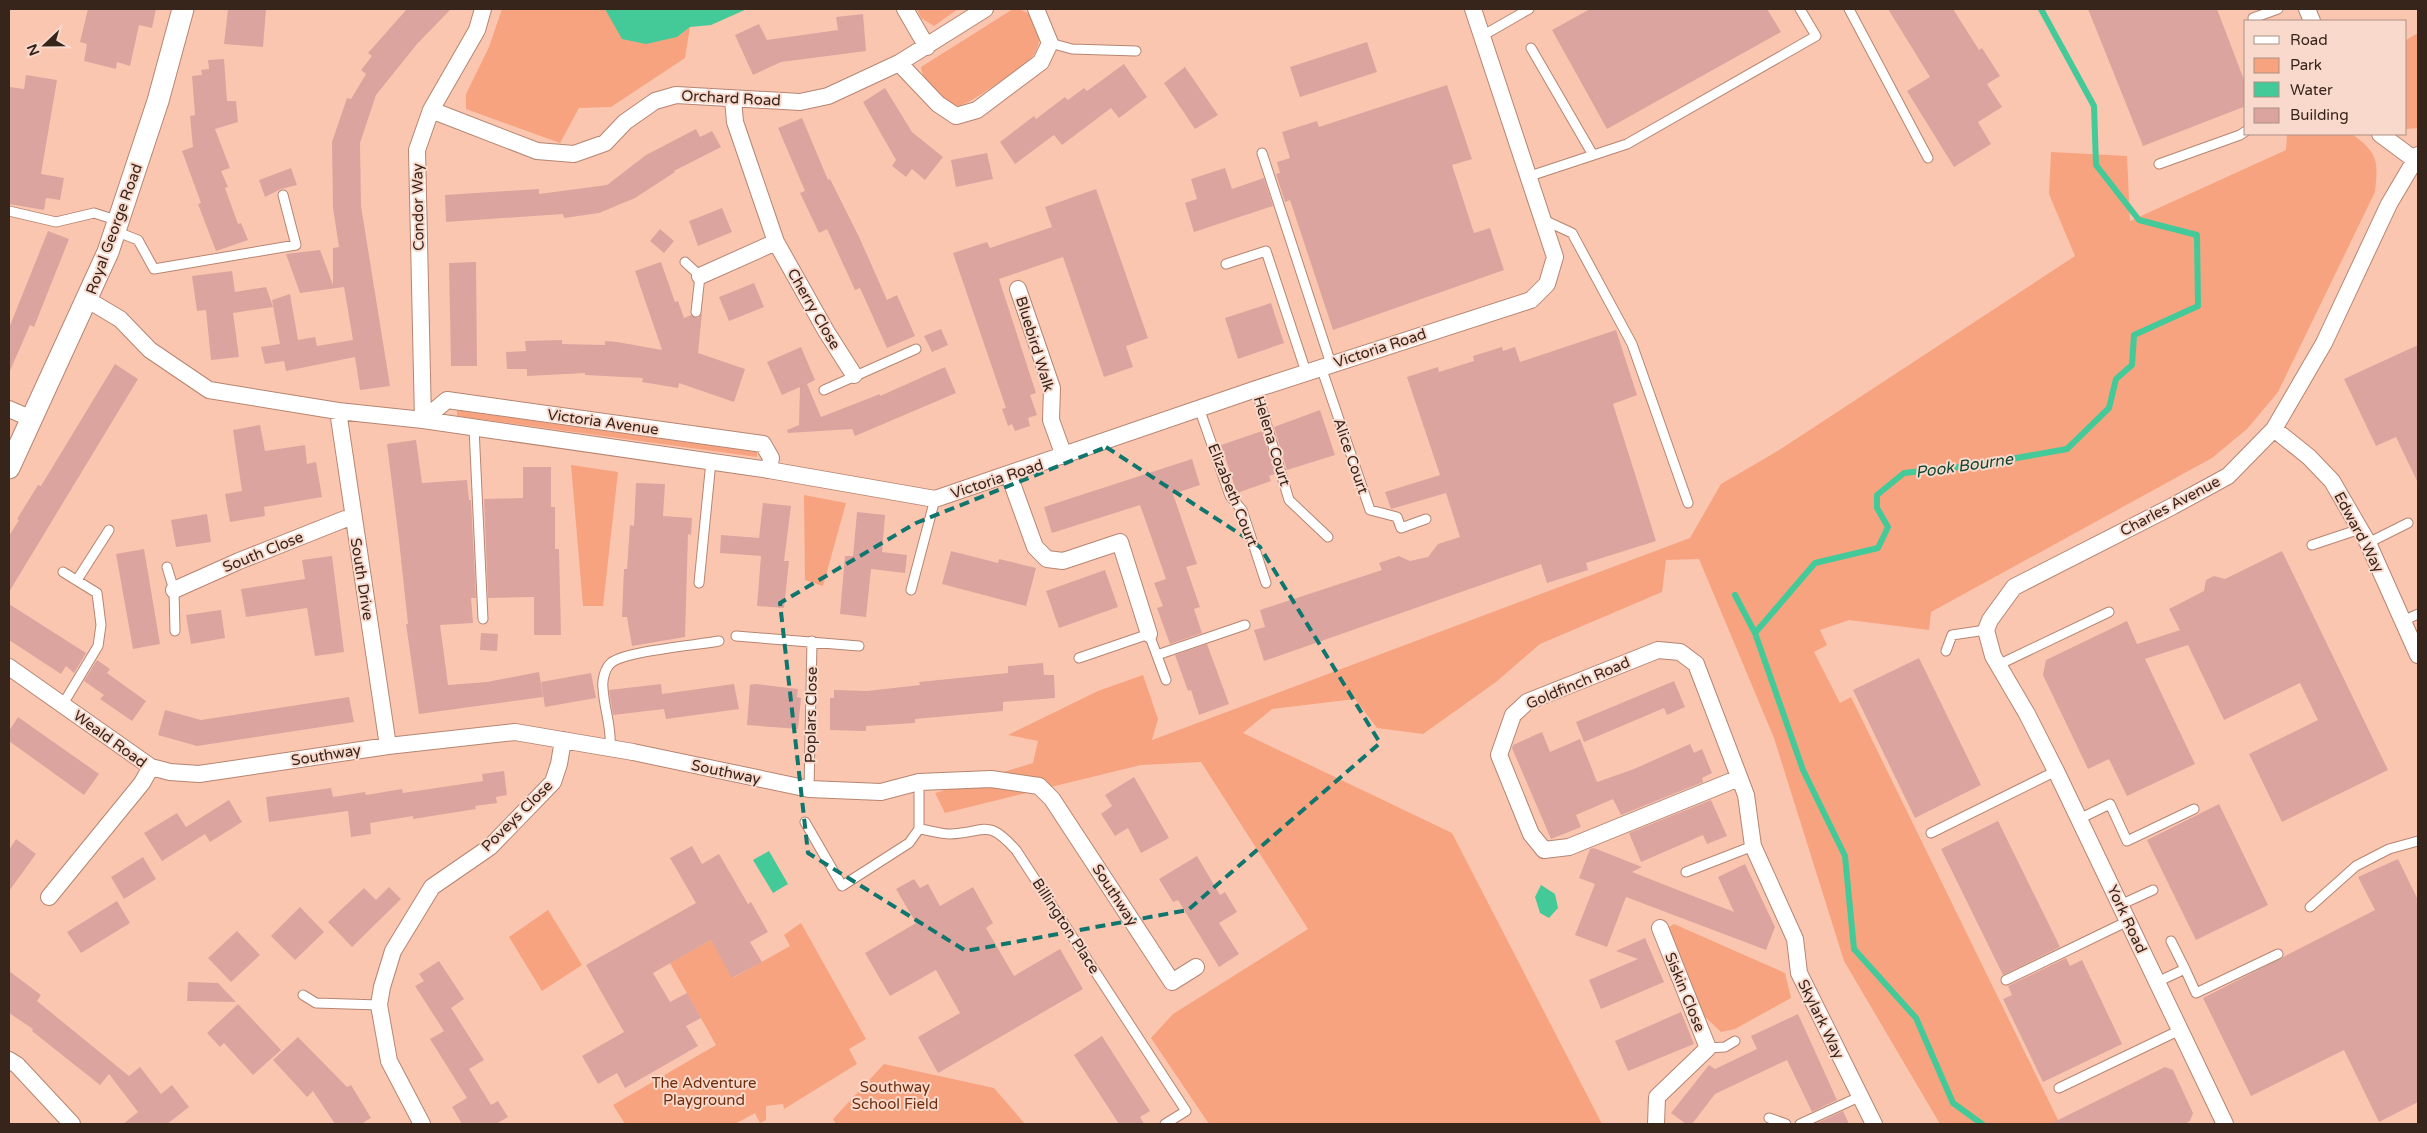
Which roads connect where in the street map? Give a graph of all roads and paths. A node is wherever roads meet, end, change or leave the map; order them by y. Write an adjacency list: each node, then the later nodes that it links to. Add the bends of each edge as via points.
1 (183, 9): 31 (street, Royal George Road, via 158,101)
2 (483, 9): 19 (street, Condor Way, via 477,30)
3 (905, 9): 14 (street)
4 (985, 9): 14 (street, Orchard Road)
5 (1036, 9): 13 (street)
6 (1473, 9): 12 (street, Victoria Road)
7 (1529, 9): 12 (lane)
8 (1800, 9): 23 (lane, via 1816,36 1627,144)
9 (1850, 9): 24 (lane)
10 (2278, 9): 11 (lane)
11 (2252, 16)
12 (1482, 36): 27 (street, Victoria Road)
13 (1050, 43): 16 (lane, via 1072,48); 17 (street, via 1040,62 977,110 956,116 938,104)
14 (927, 47): 17 (street, Orchard Road)
15 (1531, 48): 23 (lane)
16 (1136, 51)
17 (899, 63): 18 (street, Orchard Road, via 828,96 800,102)
18 (733, 99): 19 (street, Orchard Road, via 676,95 655,101 625,122 605,143 574,154 537,151); 32 (street, Cherry Close, via 734,122)
19 (431, 110): 48 (street, Condor Way, via 417,150)
20 (2244, 132): 26 (lane)
21 (2382, 135): 25 (street)
22 (1262, 154): 40 (lane)
23 (1593, 156): 27 (lane)
24 (1928, 158)
25 (2416, 158): 50 (street, Charles Avenue, via 2388,204 2324,343)
26 (2160, 164)
27 (1530, 176): 30 (street, Victoria Road)
28 (283, 195): 31 (lane, via 296,245 154,270 138,240)
29 (9, 211): 31 (lane, via 56,222 94,213)
30 (1544, 220): 40 (street, Victoria Road, via 1555,257 1547,284 1531,300); 57 (lane, via 1572,233 1632,344)
31 (117, 226): 37 (street, Royal George Road)
32 (776, 242): 35 (street); 41 (street, Cherry Close)
33 (685, 262): 35 (lane)
34 (1226, 264): 40 (lane, via 1266,251)
35 (700, 276): 38 (lane)
36 (1018, 289): 51 (street, Bluebird Walk, via 1052,388 1051,420)
37 (88, 300): 46 (street, Victoria Avenue, via 120,319 150,350 208,390); 47 (street, Royal George Road)
38 (696, 312)
39 (916, 349): 41 (lane)
40 (1319, 368): 42 (street, Victoria Road); 59 (lane, Alice Court, via 1370,510 1397,517 1401,528)
41 (854, 375): 43 (lane)
42 (1256, 388): 44 (street, Victoria Road); 63 (lane, Helena Court, via 1289,500)
43 (824, 390)
44 (1199, 408): 51 (street, Victoria Road); 69 (lane, Elizabeth Court, via 1230,496 1242,510)
45 (9, 409): 47 (street)
46 (338, 412): 48 (street, Victoria Avenue); 58 (street, South Drive)
47 (32, 419): 53 (street, Royal George Road)
48 (423, 420): 49 (street, Victoria Avenue); 54 (street, Victoria Avenue, via 447,400 763,444 771,458)
49 (474, 428): 52 (street, Victoria Avenue); 74 (lane)
50 (2274, 429): 62 (street, Edward Way, via 2309,457 2332,481); 77 (street, Charles Avenue, via 2228,476 2014,587)
51 (1064, 456): 55 (street, Victoria Road)
52 (711, 461): 54 (street, Victoria Avenue); 68 (lane)
53 (9, 468)
54 (769, 470): 56 (street, Victoria Avenue)
55 (1009, 475): 56 (street, Victoria Road); 79 (street, via 1035,547 1047,559 1063,561 1120,542)
56 (935, 499): 71 (lane)
57 (1688, 503)
58 (353, 519): 70 (street, South Close, via 248,557); 93 (street, South Drive)
59 (1426, 519)
60 (2408, 523): 62 (lane)
61 (109, 530): 67 (lane)
62 (2364, 536): 64 (lane); 75 (street, Edward Way)
63 (1328, 537)
64 (2312, 545)
65 (167, 567): 70 (lane)
66 (63, 572): 67 (lane)
67 (77, 580): 91 (lane, via 97,593 101,625 98,646)
68 (699, 583)
69 (1266, 583)
70 (174, 590): 78 (lane)
71 (911, 590)
72 (2109, 612): 88 (lane)
73 (2418, 614): 75 (lane)
74 (483, 619)
75 (2403, 621): 86 (street, Edward Way)
76 (1245, 625): 85 (lane)
77 (1986, 630): 84 (lane, via 1952,635); 88 (street)
78 (175, 631)
79 (1149, 634): 85 (lane); 87 (lane)
80 (736, 636): 82 (lane)
81 (720, 641): 94 (lane, via 627,656 611,663 604,674 603,688 612,733)
82 (812, 641): 83 (lane); 99 (lane, Poplars Close)
83 (858, 646)
84 (1946, 651)
85 (1157, 655): 90 (lane)
86 (2418, 655)
87 (1079, 658)
88 (1998, 665): 96 (street, York Road)
89 (9, 667): 91 (street, Weald Road)
90 (1166, 680)
91 (63, 704): 95 (street, Weald Road)
92 (563, 740): 93 (street, Southway, via 514,732); 94 (street, Southway); 122 (street, Poveys Close, via 553,782 490,847 432,887 393,951)
93 (388, 746): 95 (street, Southway, via 199,774)
94 (610, 748): 99 (street, Southway)
95 (151, 767): 110 (street, Weald Road, via 142,783)
96 (2056, 771): 102 (street, York Road); 105 (lane)
97 (1739, 778): 97 (street, Goldfinch Road, via 1696,664 1680,652 1658,650 1527,702 1513,715 1499,755 1531,834 1544,850 1568,846); 100 (street, Goldfinch Road)
98 (918, 782): 99 (street, Southway, via 882,792); 104 (lane); 117 (street, Southway, via 991,778 1039,786 1052,799 1172,982)
99 (809, 789)
100 (1746, 795): 107 (street, Skylark Way)
101 (2194, 809): 102 (lane, via 2126,840 2110,804)
102 (2079, 819): 111 (street, York Road)
103 (805, 822): 104 (lane, via 842,886 909,843)
104 (919, 829): 132 (lane, Billington Place, via 950,834 983,828 1001,833 1016,850 1186,1111)
105 (1932, 833)
106 (2418, 841): 112 (lane, via 2389,849 2356,866)
107 (1753, 846): 108 (lane); 128 (street, Skylark Way, via 1796,938 1799,973)
108 (1686, 872)
109 (2153, 890): 111 (lane)
110 (48, 897)
111 (2120, 905): 113 (street, York Road)
112 (2310, 907)
113 (2128, 921): 119 (lane); 120 (street, York Road)
114 (1660, 928): 125 (street, Siskin Close)
115 (2171, 941): 118 (lane)
116 (2278, 954): 118 (lane, via 2196,993)
117 (1196, 968)
118 (2185, 969): 120 (lane)
119 (2006, 980)
120 (2157, 982): 123 (street, York Road)
121 (303, 995): 122 (lane, via 316,1003)
122 (379, 1005): 131 (street, Poveys Close, via 389,1061)
123 (2180, 1030): 127 (lane); 137 (street, York Road)
124 (1735, 1041): 125 (lane, via 1725,1047)
125 (1708, 1048): 133 (street, Siskin Close, via 1657,1097)
126 (9, 1060): 130 (street)
127 (2060, 1088)
128 (1859, 1097): 135 (lane); 136 (street, Skylark Way)
129 (1769, 1118): 134 (lane)
130 (72, 1124)
131 (422, 1124)
132 (1165, 1124)
133 (1656, 1124)
134 (1786, 1124)
135 (1800, 1124)
136 (1874, 1124)
137 (2225, 1124)

